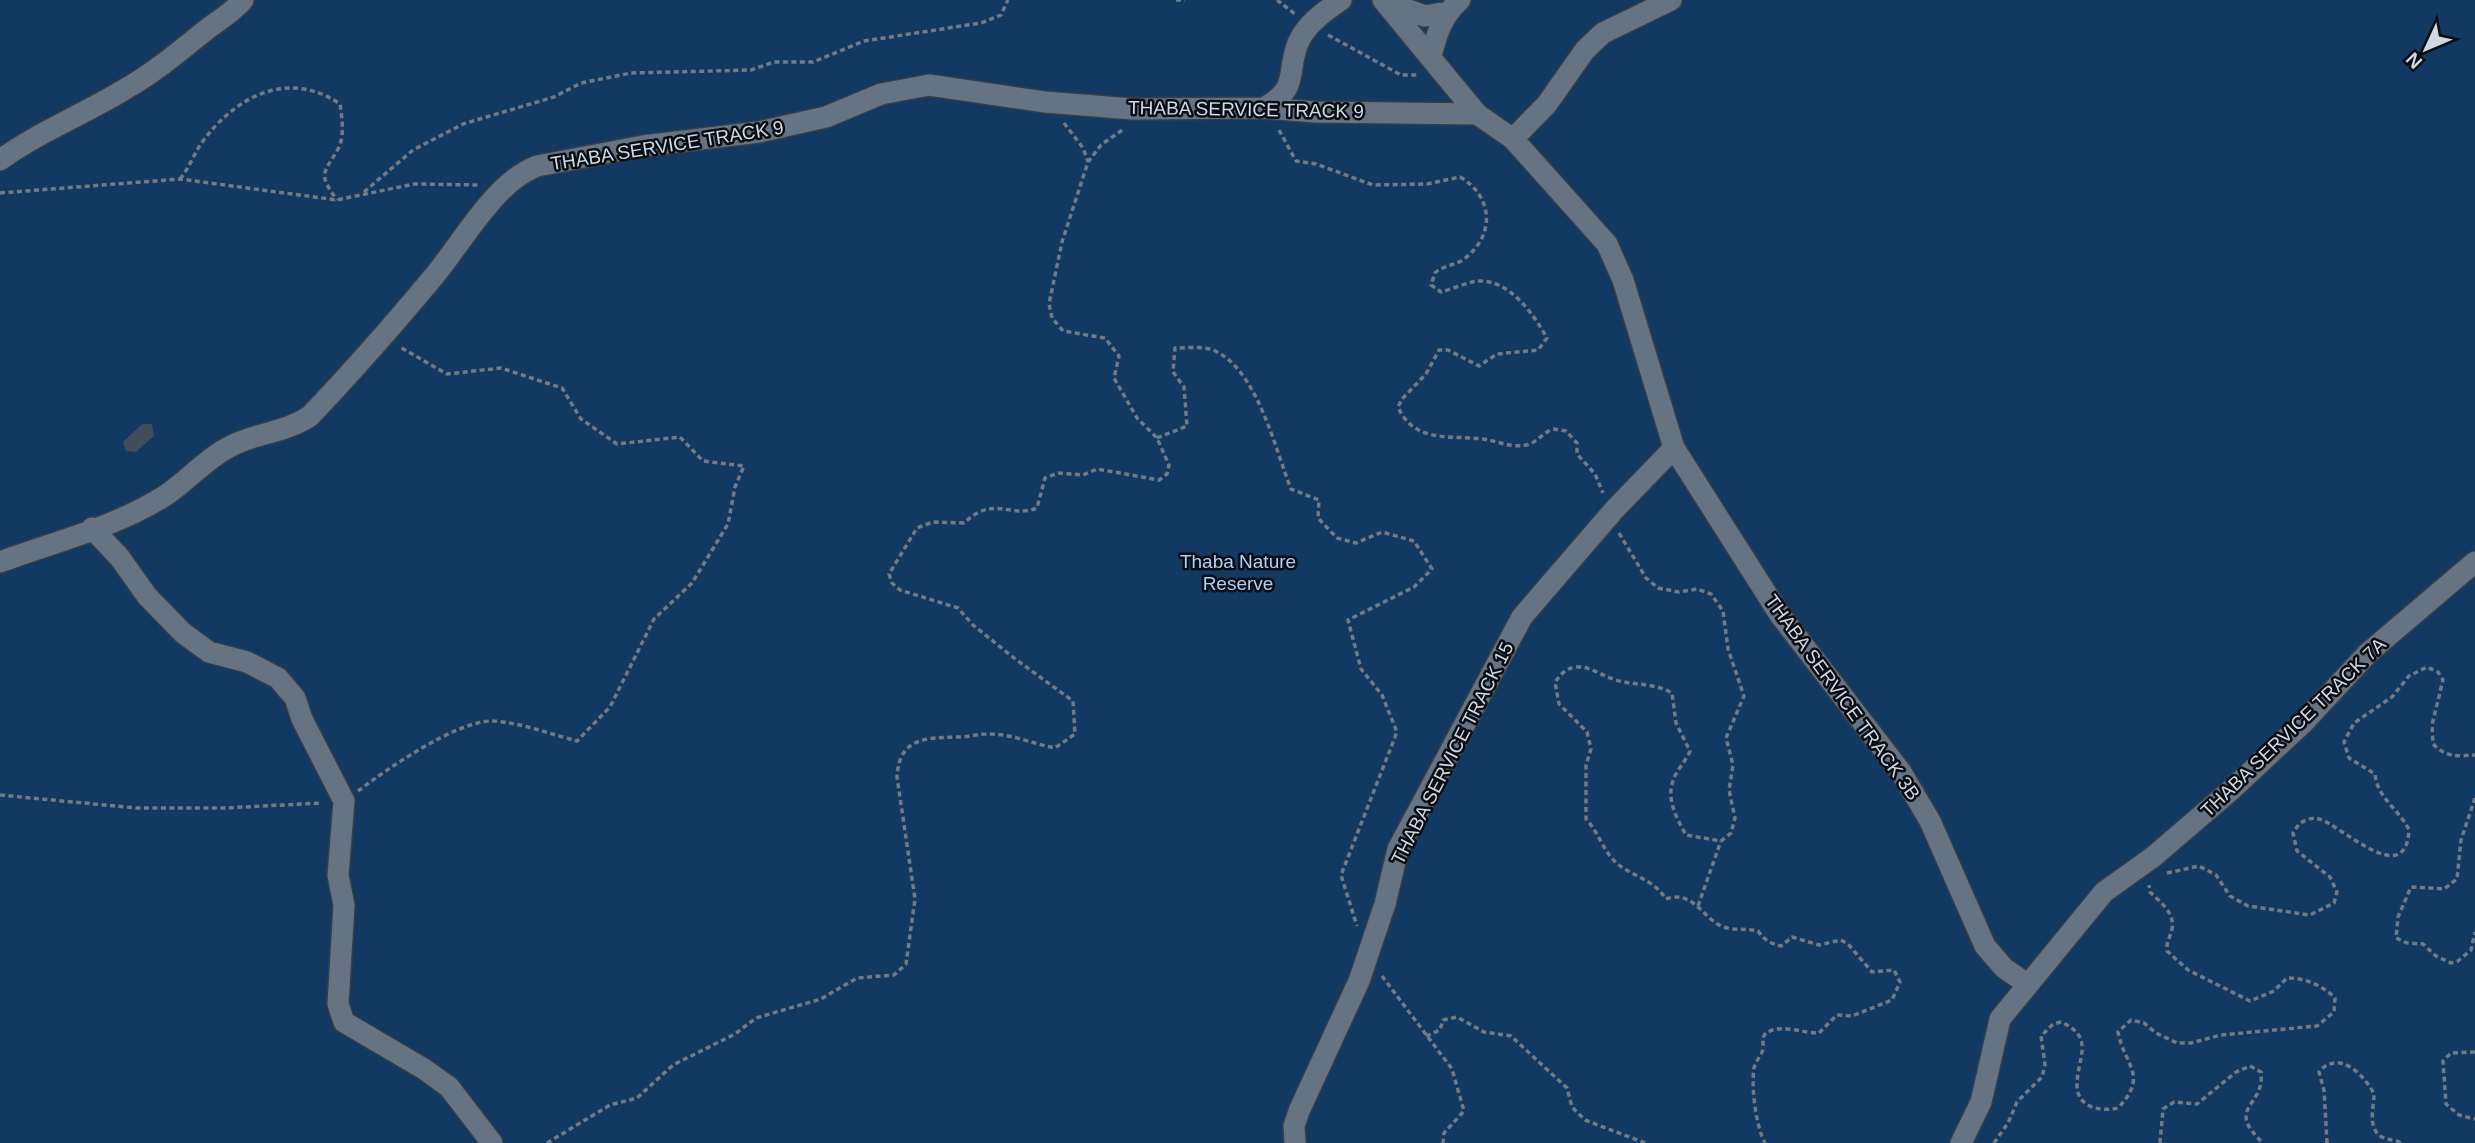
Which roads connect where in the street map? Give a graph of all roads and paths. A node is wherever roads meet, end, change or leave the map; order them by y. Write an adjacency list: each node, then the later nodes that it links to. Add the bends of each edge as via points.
1 (243, 0): 18 (street, via 231,14 137,82 42,131)
2 (1008, 0): 22 (path, via 1001,16 981,23 864,41 813,62 774,62 751,70 631,73 581,83 554,97 463,124 412,150)
3 (1176, 0): 4 (path)
4 (1185, 0)
5 (1277, 0): 10 (path)
6 (1341, 0): 10 (street)
7 (1383, 0): 9 (street, via 1425,16); 11 (street, THABA SERVICE TRACK 3B)
8 (1671, 0): 17 (street, via 1603,33)
9 (1454, 6): 11 (street, via 1437,34)
10 (1310, 26): 12 (path, via 1401,75); 13 (street, via 1297,45 1290,86)
11 (1432, 56): 12 (street, THABA SERVICE TRACK 3B)
12 (1447, 75): 15 (street, THABA SERVICE TRACK 3B)
13 (1264, 108): 14 (street, THABA SERVICE TRACK 9); 15 (street, THABA SERVICE TRACK 9, via 1316,113); 28 (path, via 1296,161 1373,185 1427,184 1460,177 1475,186 1488,221 1471,254 1440,268 1431,285 1441,292 1476,282 1497,286 1510,292 1532,315 1546,338 1538,350 1497,354 1479,366 1439,350 1426,374 1402,399 1398,407 1402,417 1444,439 1500,444 1527,445 1553,429 1566,431 1577,443 1577,454 1595,474)
14 (1148, 109): 19 (path, via 1101,145); 25 (street, THABA SERVICE TRACK 9, via 1045,102 929,85 881,94 826,117 759,132 643,146 537,166 504,187)
15 (1477, 114): 17 (street, THABA SERVICE TRACK 3B)
16 (1061, 121): 19 (path)
17 (1513, 139): 27 (street, THABA SERVICE TRACK 3B, via 1607,244 1623,280)
18 (0, 160)
19 (1088, 162): 26 (path, via 1051,288 1052,318 1063,331 1105,338 1114,347 1119,356 1114,378 1124,399)
20 (180, 178): 23 (path); 24 (path); 24 (path, via 204,140 238,107 262,92 302,87 340,104 343,127 338,148 325,165 326,184)
21 (481, 186): 22 (path, via 414,184)
22 (364, 192): 24 (path)
23 (0, 193)
24 (337, 200)
25 (384, 333): 29 (street, THABA SERVICE TRACK 9, via 310,416 291,429 254,435 232,445 163,497); 35 (path, via 447,374 501,368 562,388 581,419 617,444 680,437 703,461 744,466 728,524 692,583 654,619 610,707 577,741 491,721 459,727 389,768)
26 (1157, 438): 41 (path, via 1187,426 1184,387 1173,372 1175,348 1212,350 1233,366 1261,404 1291,489 1319,500 1318,518 1337,538 1356,543 1382,533 1414,541 1432,569 1414,587 1348,620 1361,669 1382,695 1397,732 1341,875); 47 (path, via 1169,465 1160,480 1097,468 1083,475 1045,478 1037,508 1027,512 992,508 975,512 964,523 916,527 889,574 900,590 958,608 1014,658 1064,691 1073,701 1076,727 1075,734 1055,748 987,734 924,738 902,753 897,777 915,899 902,971 858,978 821,999 756,1018 735,1034 673,1065 637,1098 610,1105)
27 (1674, 448): 28 (street, THABA SERVICE TRACK 15); 42 (street, THABA SERVICE TRACK 3B, via 1780,615 1901,772 1930,821 1985,946 2004,968)
28 (1610, 517): 36 (path, via 1646,578 1658,588 1697,589 1711,594 1723,611 1728,649 1744,696 1726,738 1733,765 1729,790 1735,818 1731,833); 41 (street, THABA SERVICE TRACK 15, via 1522,617 1398,849)
29 (92, 528): 30 (street, THABA SERVICE TRACK 9); 35 (street, via 183,633 209,652 247,662 278,678 295,698)
30 (0, 562)
31 (2475, 562): 42 (street, THABA SERVICE TRACK 7A, via 2368,653 2230,791 2104,892)
32 (2475, 755): 37 (path, via 2442,754 2433,744 2432,725 2443,680 2427,667 2416,670 2386,702 2354,723 2344,742 2349,758 2375,774 2378,792 2403,818 2409,830 2404,849 2386,855 2363,847 2341,828 2319,818 2298,824 2293,833 2297,851 2336,884 2334,903 2310,915 2248,906 2230,896 2216,875 2199,866)
33 (0, 795): 35 (path, via 136,808)
34 (2475, 798): 40 (path, via 2461,840 2457,879 2444,889 2411,887 2395,929 2396,938 2423,944 2451,963 2471,950)
35 (344, 802): 46 (street, via 338,875 344,905 338,1004 344,1022 449,1087)
36 (1721, 841): 39 (path); 39 (path, via 1686,835 1673,812 1673,780 1690,751 1676,723 1672,693 1662,687 1614,680 1591,668 1563,671 1555,682 1559,704 1587,732 1591,749 1586,765 1586,820 1611,858 1657,886 1667,899 1675,896)
37 (2161, 876)
38 (2154, 879): 53 (path, via 2150,892 2166,905 2173,924 2167,951 2188,970 2250,1001 2274,991 2287,978 2298,978 2327,990 2334,998 2334,1012 2326,1021 2304,1029 2221,1035 2191,1043 2177,1043 2131,1020 2118,1032 2132,1066 2133,1090 2119,1108 2102,1112 2080,1097 2077,1086 2084,1053 2076,1033 2061,1022 2053,1024 2041,1036 2042,1077 2017,1102)
39 (1699, 906): 51 (path, via 1721,926 1758,930 1773,944 1782,946 1792,937 1819,945 1841,940 1872,972 1894,970 1900,982 1892,1000 1852,1016 1837,1015 1818,1033 1766,1031 1754,1068 1756,1111)
40 (2475, 932)
41 (1367, 955): 43 (path); 48 (street, THABA SERVICE TRACK 15, via 1345,1015 1299,1111)
42 (2027, 984): 52 (street, THABA SERVICE TRACK 7A, via 2000,1019 1980,1102)
43 (1426, 1036): 49 (path, via 1452,1069 1464,1111 1444,1133); 50 (path, via 1440,1030 1443,1020 1457,1017 1485,1032 1511,1036 1567,1088 1572,1107 1585,1120)
44 (2475, 1052): 45 (path, via 2451,1053 2443,1061 2446,1104 2459,1115)
45 (2475, 1119)
46 (492, 1143)
47 (547, 1143)
48 (1295, 1143)
49 (1443, 1143)
50 (1645, 1143)
51 (1765, 1143)
52 (1961, 1143)
53 (1994, 1143)
54 (2160, 1143): 55 (path, via 2163,1109 2174,1102 2197,1104 2250,1066 2261,1072 2262,1078 2244,1112 2245,1120)
55 (2263, 1143)
56 (2327, 1143): 57 (path, via 2319,1072 2332,1062 2362,1075 2374,1094 2374,1128 2383,1138)
57 (2401, 1143)

